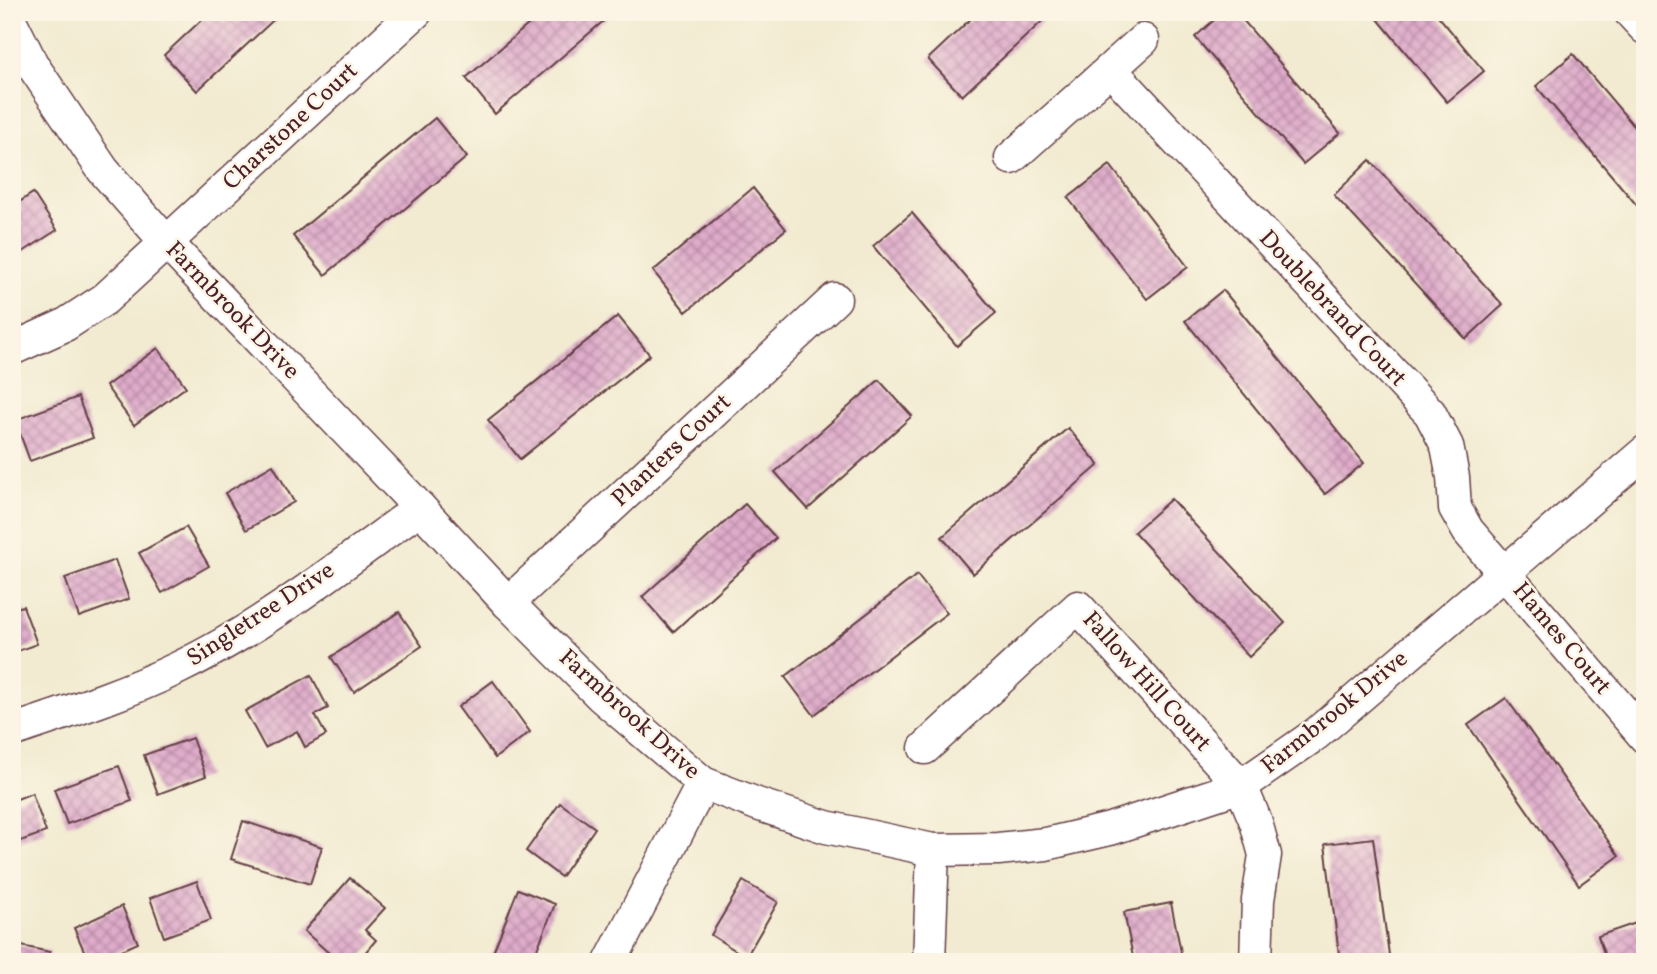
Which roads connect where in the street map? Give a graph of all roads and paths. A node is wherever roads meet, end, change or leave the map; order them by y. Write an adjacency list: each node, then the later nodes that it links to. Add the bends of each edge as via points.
1 (416, 12): 8 (street, Charstone Court)
2 (1630, 12): 4 (street)
3 (12, 24): 8 (street, Farmbrook Drive, via 33,66 103,170)
4 (1645, 28)
5 (1143, 40): 6 (street)
6 (1111, 70): 7 (street); 13 (street, Doublebrand Court, via 1430,413 1447,446 1455,508)
7 (1012, 158)
8 (166, 242): 10 (street, Charstone Court, via 105,299 65,325); 12 (street, Farmbrook Drive)
9 (835, 299): 14 (street, Planters Court)
10 (12, 349)
11 (1645, 452): 13 (street, Farmbrook Drive)
12 (420, 508): 14 (street, Farmbrook Drive); 15 (street, Singletree Drive, via 249,628 177,668)
13 (1504, 573): 16 (street, Hames Court); 19 (street, Farmbrook Drive, via 1316,734)
14 (508, 603): 18 (street, Farmbrook Drive, via 601,696)
15 (12, 731)
16 (1645, 737)
17 (925, 748): 19 (street, Fallow Hill Court, via 1078,607)
18 (703, 783): 20 (street, Farmbrook Drive, via 826,827); 21 (street)
19 (1241, 786): 20 (street, Farmbrook Drive, via 1110,829 1046,844); 23 (street, via 1265,855)
20 (933, 850): 22 (street)
21 (610, 962)
22 (929, 962)
23 (1256, 962)

